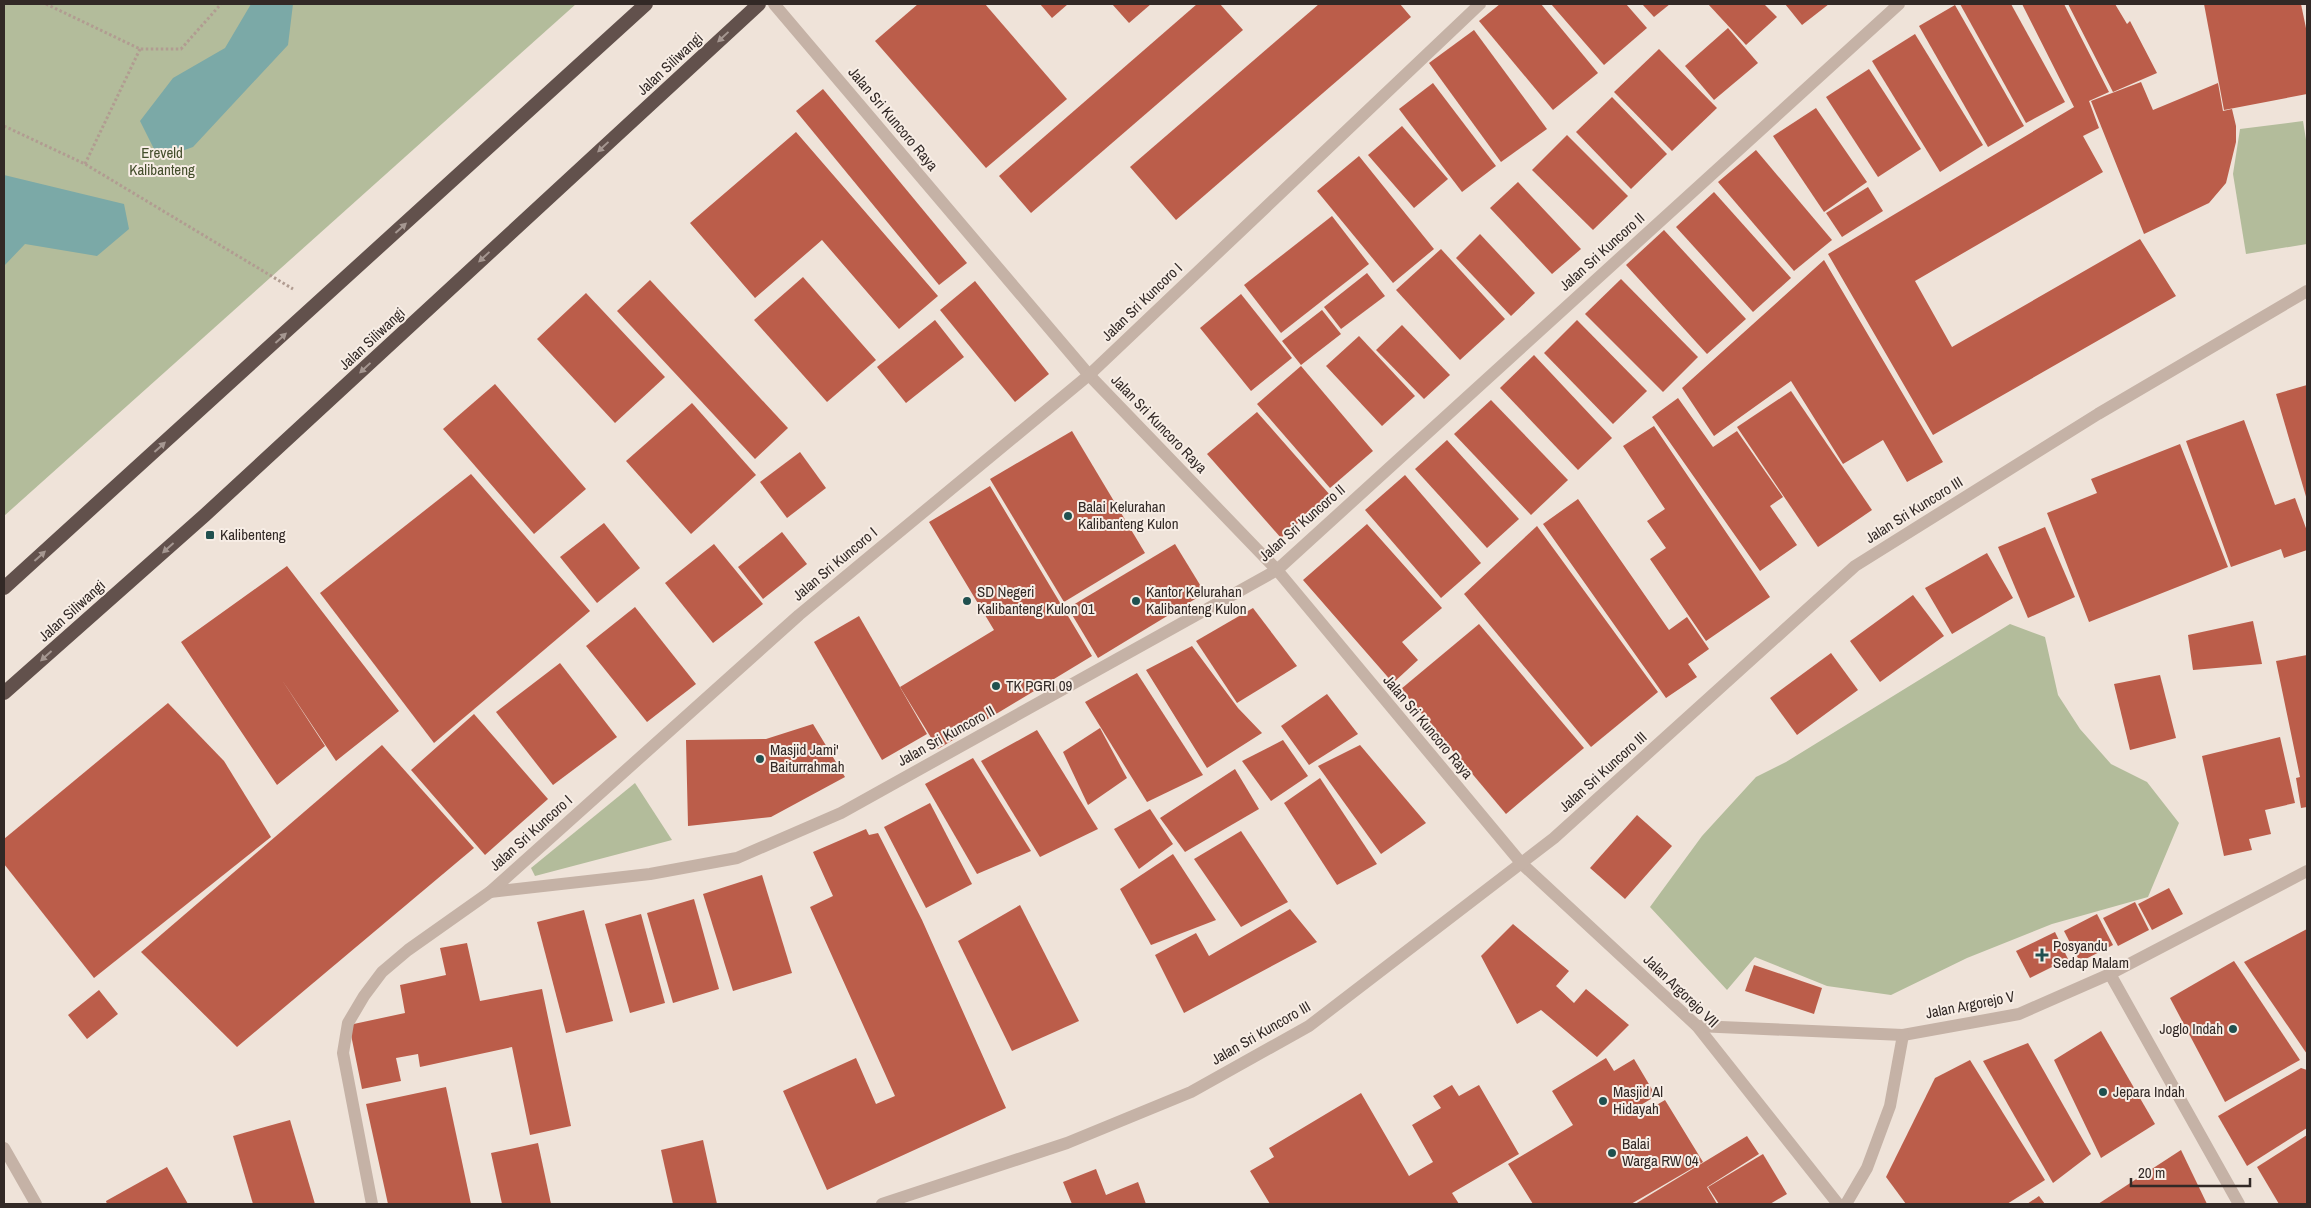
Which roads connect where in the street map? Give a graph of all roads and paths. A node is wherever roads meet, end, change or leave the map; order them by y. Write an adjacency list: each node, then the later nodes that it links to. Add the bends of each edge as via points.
1 (46, 4): 8 (path)
2 (221, 4): 8 (path, via 181,49)
3 (646, 4): 12 (highway, one-way to 3)
4 (759, 4): 16 (highway, Jalan Siliwangi, one-way to 16, via 205,515)
5 (774, 4): 13 (street, Jalan Sri Kuncoro Raya)
6 (1480, 4): 13 (street, Jalan Sri Kuncoro I)
7 (1899, 4): 14 (street, Jalan Sri Kuncoro II)
8 (140, 49): 10 (path)
9 (4, 126): 10 (path)
10 (86, 164): 12 (path)
11 (2307, 291): 17 (street, Jalan Sri Kuncoro III, via 2098,414 1855,566)
12 (318, 304): 15 (highway, one-way to 12)
13 (1090, 375): 14 (street, Jalan Sri Kuncoro Raya); 19 (street, Jalan Sri Kuncoro I, via 799,615)
14 (1277, 570): 17 (street, Jalan Sri Kuncoro Raya); 19 (street, Jalan Sri Kuncoro II, via 850,808 737,858 650,874)
15 (4, 588)
16 (4, 693)
17 (1522, 864): 21 (street, Jalan Argorejo VII); 26 (street, Jalan Sri Kuncoro III, via 1309,1026 1190,1092 1067,1143)
18 (2307, 871): 20 (street, Jalan Argorejo V)
19 (490, 892): 25 (street, Jalan Sri Kuncoro I, via 382,972 348,1022 343,1053)
20 (2110, 974): 22 (street, Jalan Argorejo V, via 2019,1014); 29 (street)
21 (1697, 1026): 22 (street, Jalan Argorejo V); 27 (street, Jalan Argorejo VII)
22 (1903, 1035): 28 (street, via 1890,1106 1867,1168)
23 (4, 1148): 24 (street)
24 (36, 1204)
25 (372, 1204)
26 (882, 1204)
27 (1838, 1204)
28 (1846, 1204)
29 (2239, 1204)

